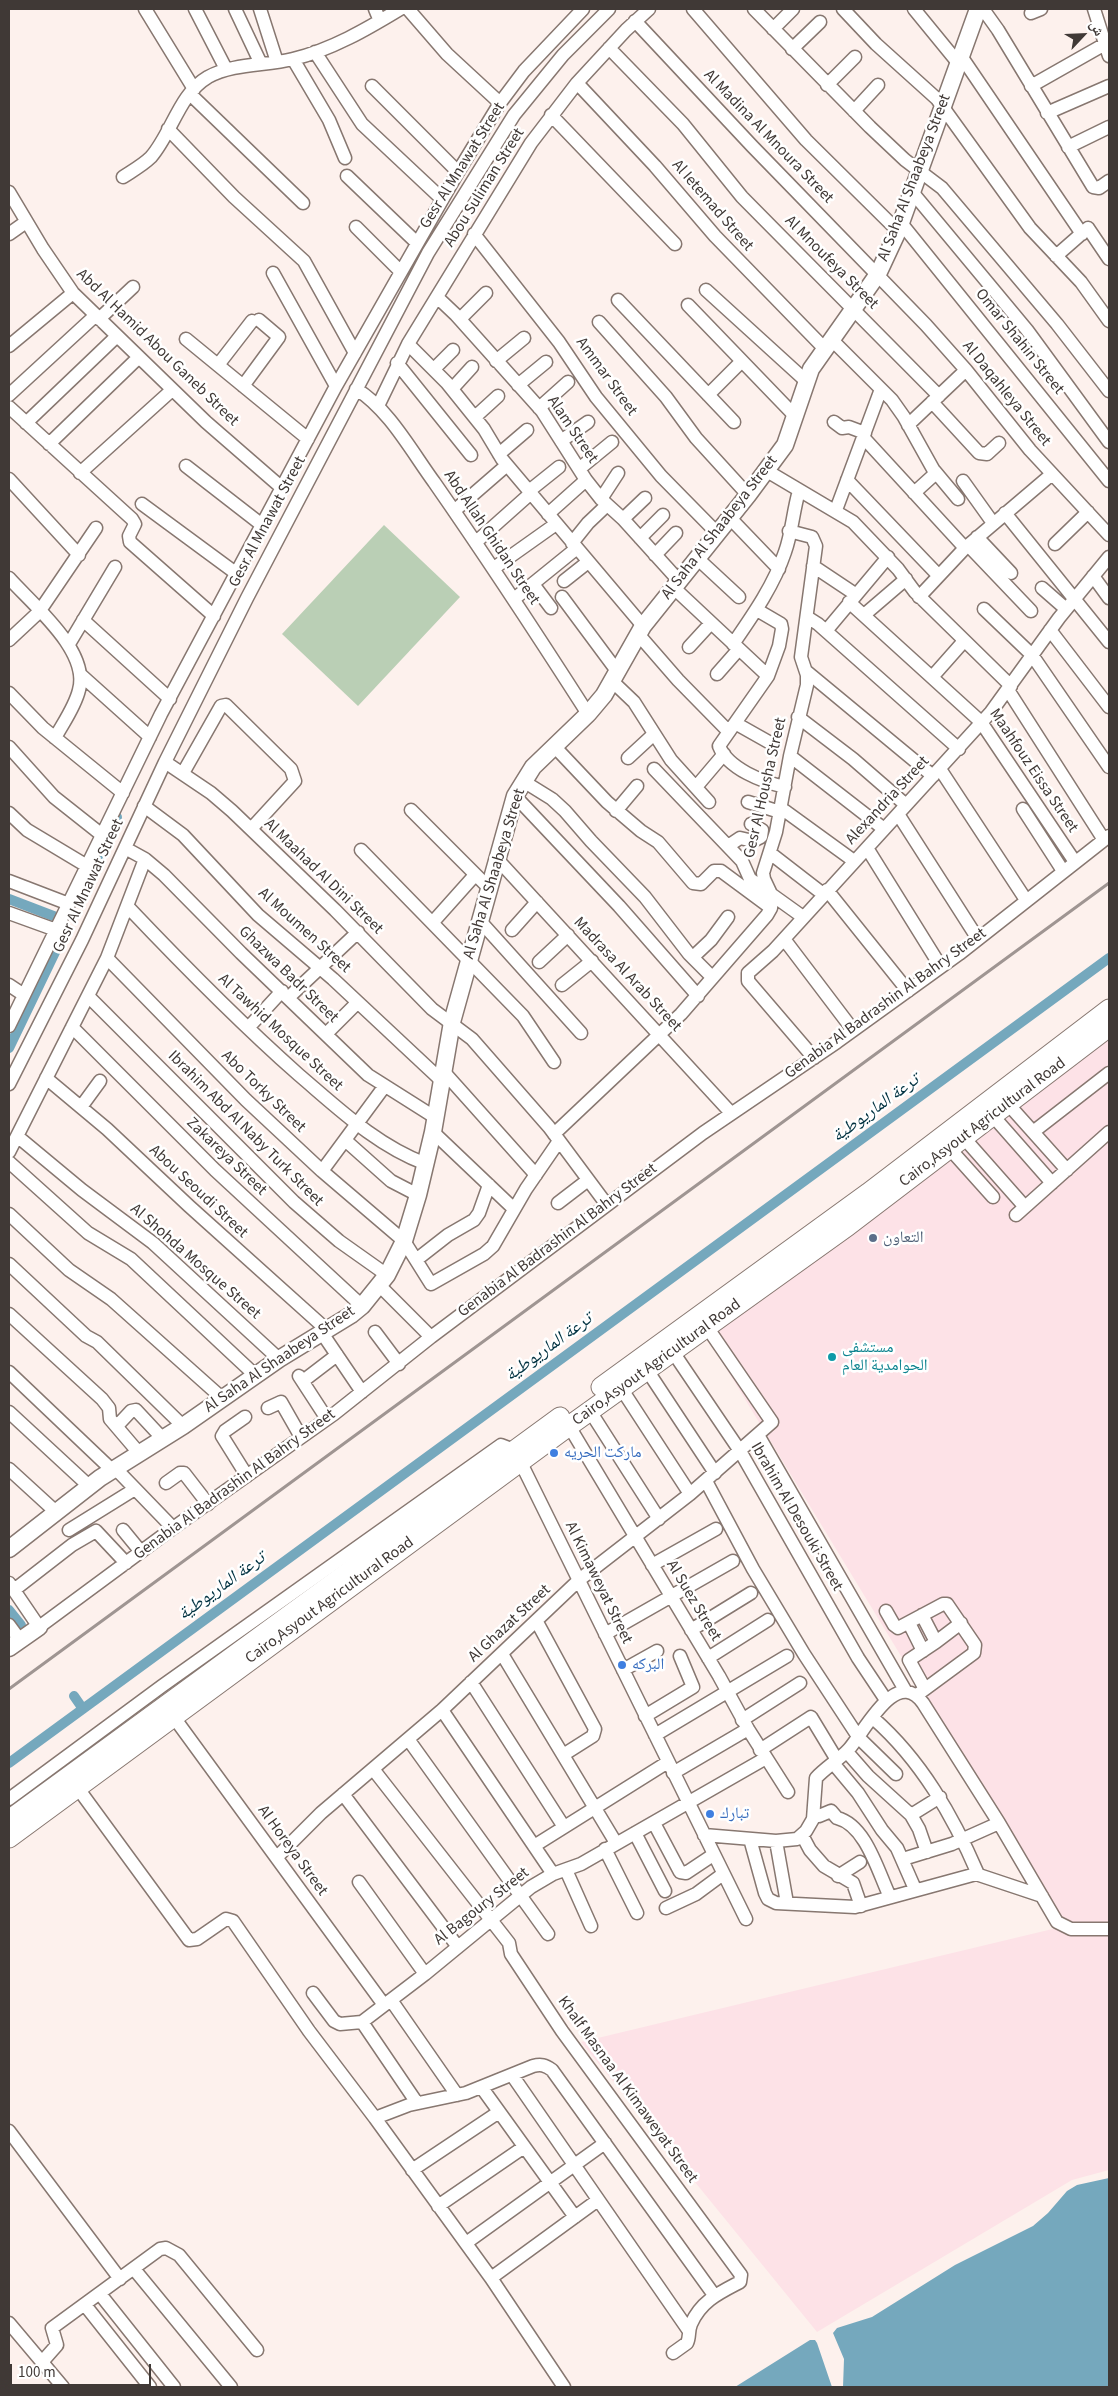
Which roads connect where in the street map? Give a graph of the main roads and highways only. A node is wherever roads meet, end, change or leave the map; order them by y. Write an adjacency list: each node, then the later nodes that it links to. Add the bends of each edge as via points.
1 (978, 9): 5 (main road, Al Saha Al Shaabeya Street, via 900,227 878,274 806,381 786,442 767,471 640,630 604,696 554,746 523,781 515,796 452,1022 418,1195 404,1241 384,1280 362,1306 88,1486)
2 (1109, 1009): 4 (highway, Cairo,Asyout Agricultural Road)
3 (1109, 1027): 4 (highway, Cairo,Asyout Agricultural Road, via 957,1144 673,1352 569,1426)
4 (517, 1456): 8 (highway, Cairo,Asyout Agricultural Road); 9 (highway, Cairo,Asyout Agricultural Road)
5 (9, 1549)
6 (39, 1627): 7 (main road, Genabia Al Badrashin Al Bahry Street)
7 (14, 1644)
8 (9, 1820)
9 (9, 1838)

